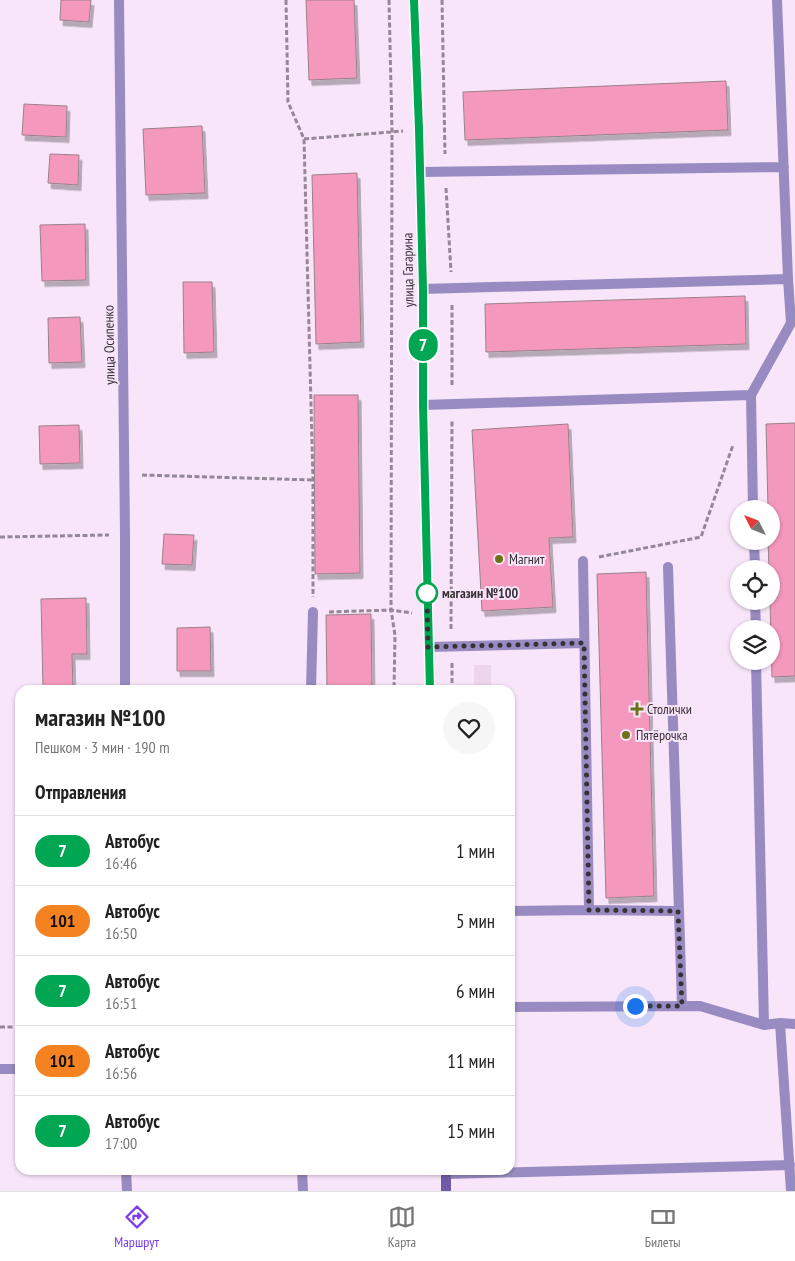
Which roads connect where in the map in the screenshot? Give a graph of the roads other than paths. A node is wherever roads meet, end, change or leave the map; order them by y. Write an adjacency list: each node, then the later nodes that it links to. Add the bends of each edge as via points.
1 (118, 0): 17 (street, улица Осипенко)
2 (414, 0): 5 (main road, улица Гагарина)
3 (777, 0): 4 (street)
4 (784, 167): 5 (street); 6 (street)
5 (420, 172): 7 (main road, улица Гагарина)
6 (788, 279): 7 (street); 8 (street, via 791,324)
7 (423, 289): 9 (main road, улица Гагарина)
8 (751, 395): 9 (street); 10 (street)
9 (423, 405): 15 (main road, улица Гагарина)
10 (753, 500)
11 (583, 561): 14 (street)
12 (668, 567): 22 (street)
13 (313, 612): 18 (street)
14 (584, 643): 15 (street); 20 (street)
15 (428, 647): 19 (main road, улица Гагарина)
16 (756, 670): 27 (street)
17 (125, 685)
18 (311, 685)
19 (430, 685)
20 (589, 910): 21 (street); 22 (street)
21 (515, 911)
22 (678, 911): 23 (street)
23 (682, 1006): 24 (street); 27 (street, via 700,1006)
24 (515, 1007)
25 (780, 1024): 26 (street); 27 (street); 30 (street)
26 (795, 1024)
27 (764, 1025)
28 (0, 1069): 29 (street)
29 (15, 1069)
30 (790, 1165): 31 (street); 38 (street)
31 (515, 1171)
32 (126, 1175): 35 (street)
33 (302, 1175): 36 (street)
34 (446, 1175): 37 (main road)
35 (127, 1191)
36 (304, 1191)
37 (446, 1191)
38 (791, 1191)

